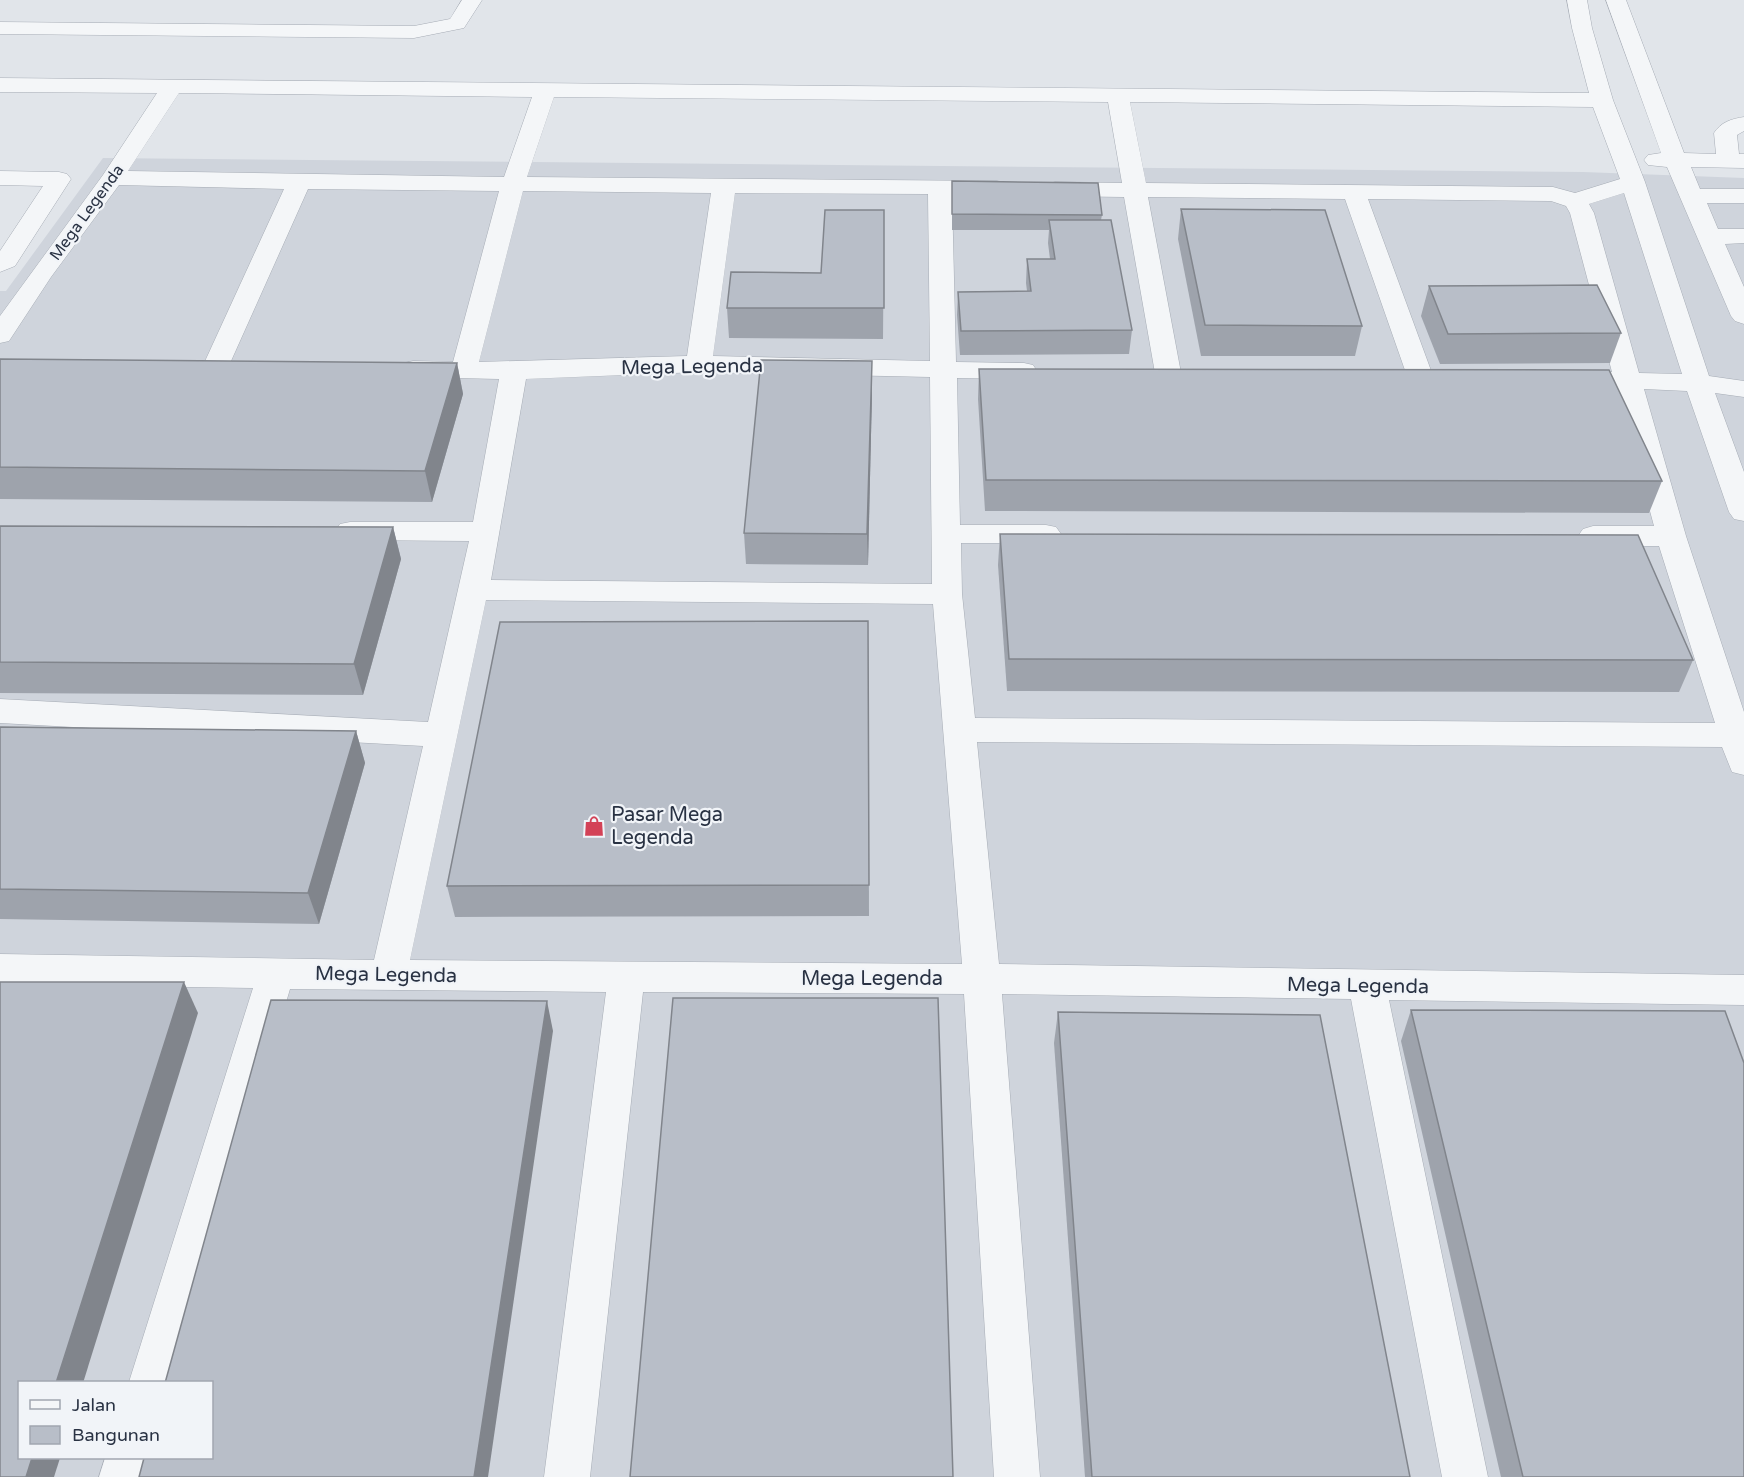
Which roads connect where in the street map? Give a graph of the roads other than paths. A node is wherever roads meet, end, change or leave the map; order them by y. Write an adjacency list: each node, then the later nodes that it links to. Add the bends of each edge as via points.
1 (472, 0): 5 (street, via 457,24 414,32)
2 (1616, 0): 4 (street)
3 (1579, 11): 4 (street); 10 (street)
4 (1625, 24): 12 (street)
5 (0, 28)
6 (0, 85): 7 (street)
7 (171, 88): 8 (street); 16 (street, Mega Legenda)
8 (545, 91): 9 (street); 18 (street)
9 (1118, 95): 10 (street); 21 (street)
10 (1602, 100): 14 (street)
11 (1744, 124): 13 (street, via 1725,133)
12 (1676, 160): 13 (street); 14 (street); 23 (street)
13 (1736, 161)
14 (1629, 171): 25 (street); 42 (street)
15 (0, 178): 28 (street, via 59,179)
16 (112, 178): 17 (street); 30 (street, Mega Legenda)
17 (299, 182): 18 (street); 32 (street)
18 (513, 184): 19 (street); 34 (street)
19 (724, 185): 20 (street); 31 (street)
20 (940, 187): 21 (street); 35 (street)
21 (1133, 189): 22 (street); 38 (street)
22 (1354, 192): 25 (street, via 1553,194); 39 (street)
23 (1692, 196): 24 (street); 27 (street)
24 (1744, 196)
25 (1575, 201): 41 (street, via 1582,213)
26 (1744, 236): 27 (street)
27 (1710, 237): 29 (street)
28 (0, 265)
29 (1744, 315)
30 (0, 335)
31 (699, 364): 35 (street, Mega Legenda); 36 (street, Mega Legenda)
32 (214, 369)
33 (392, 369): 34 (street, Mega Legenda)
34 (464, 369): 36 (street, Mega Legenda)
35 (942, 370): 37 (street, Mega Legenda); 47 (street)
36 (514, 371): 46 (street)
37 (1049, 371)
38 (1168, 373)
39 (1420, 376)
40 (1583, 380): 41 (street)
41 (1630, 381): 42 (street); 50 (street)
42 (1698, 382): 43 (street); 44 (street)
43 (1744, 389)
44 (1744, 512)
45 (320, 531): 46 (street)
46 (486, 532): 51 (street)
47 (946, 534): 48 (street); 52 (street)
48 (1077, 534)
49 (1564, 536): 50 (street)
50 (1671, 536): 56 (street)
51 (473, 590): 52 (street); 55 (street)
52 (947, 594): 54 (street)
53 (0, 711): 55 (street)
54 (959, 730): 56 (street); 61 (street)
55 (441, 735): 59 (street)
56 (1740, 749)
57 (0, 969): 58 (street, Mega Legenda)
58 (277, 972): 59 (street, Mega Legenda); 64 (street)
59 (389, 974): 60 (street, Mega Legenda)
60 (626, 977): 61 (street, Mega Legenda); 67 (street)
61 (982, 979): 62 (street, Mega Legenda); 68 (street)
62 (1367, 986): 63 (street, Mega Legenda); 69 (street)
63 (1744, 990)
64 (152, 1381)
65 (128, 1459): 66 (street)
66 (122, 1477)
67 (567, 1477)
68 (1017, 1477)
69 (1465, 1477)

